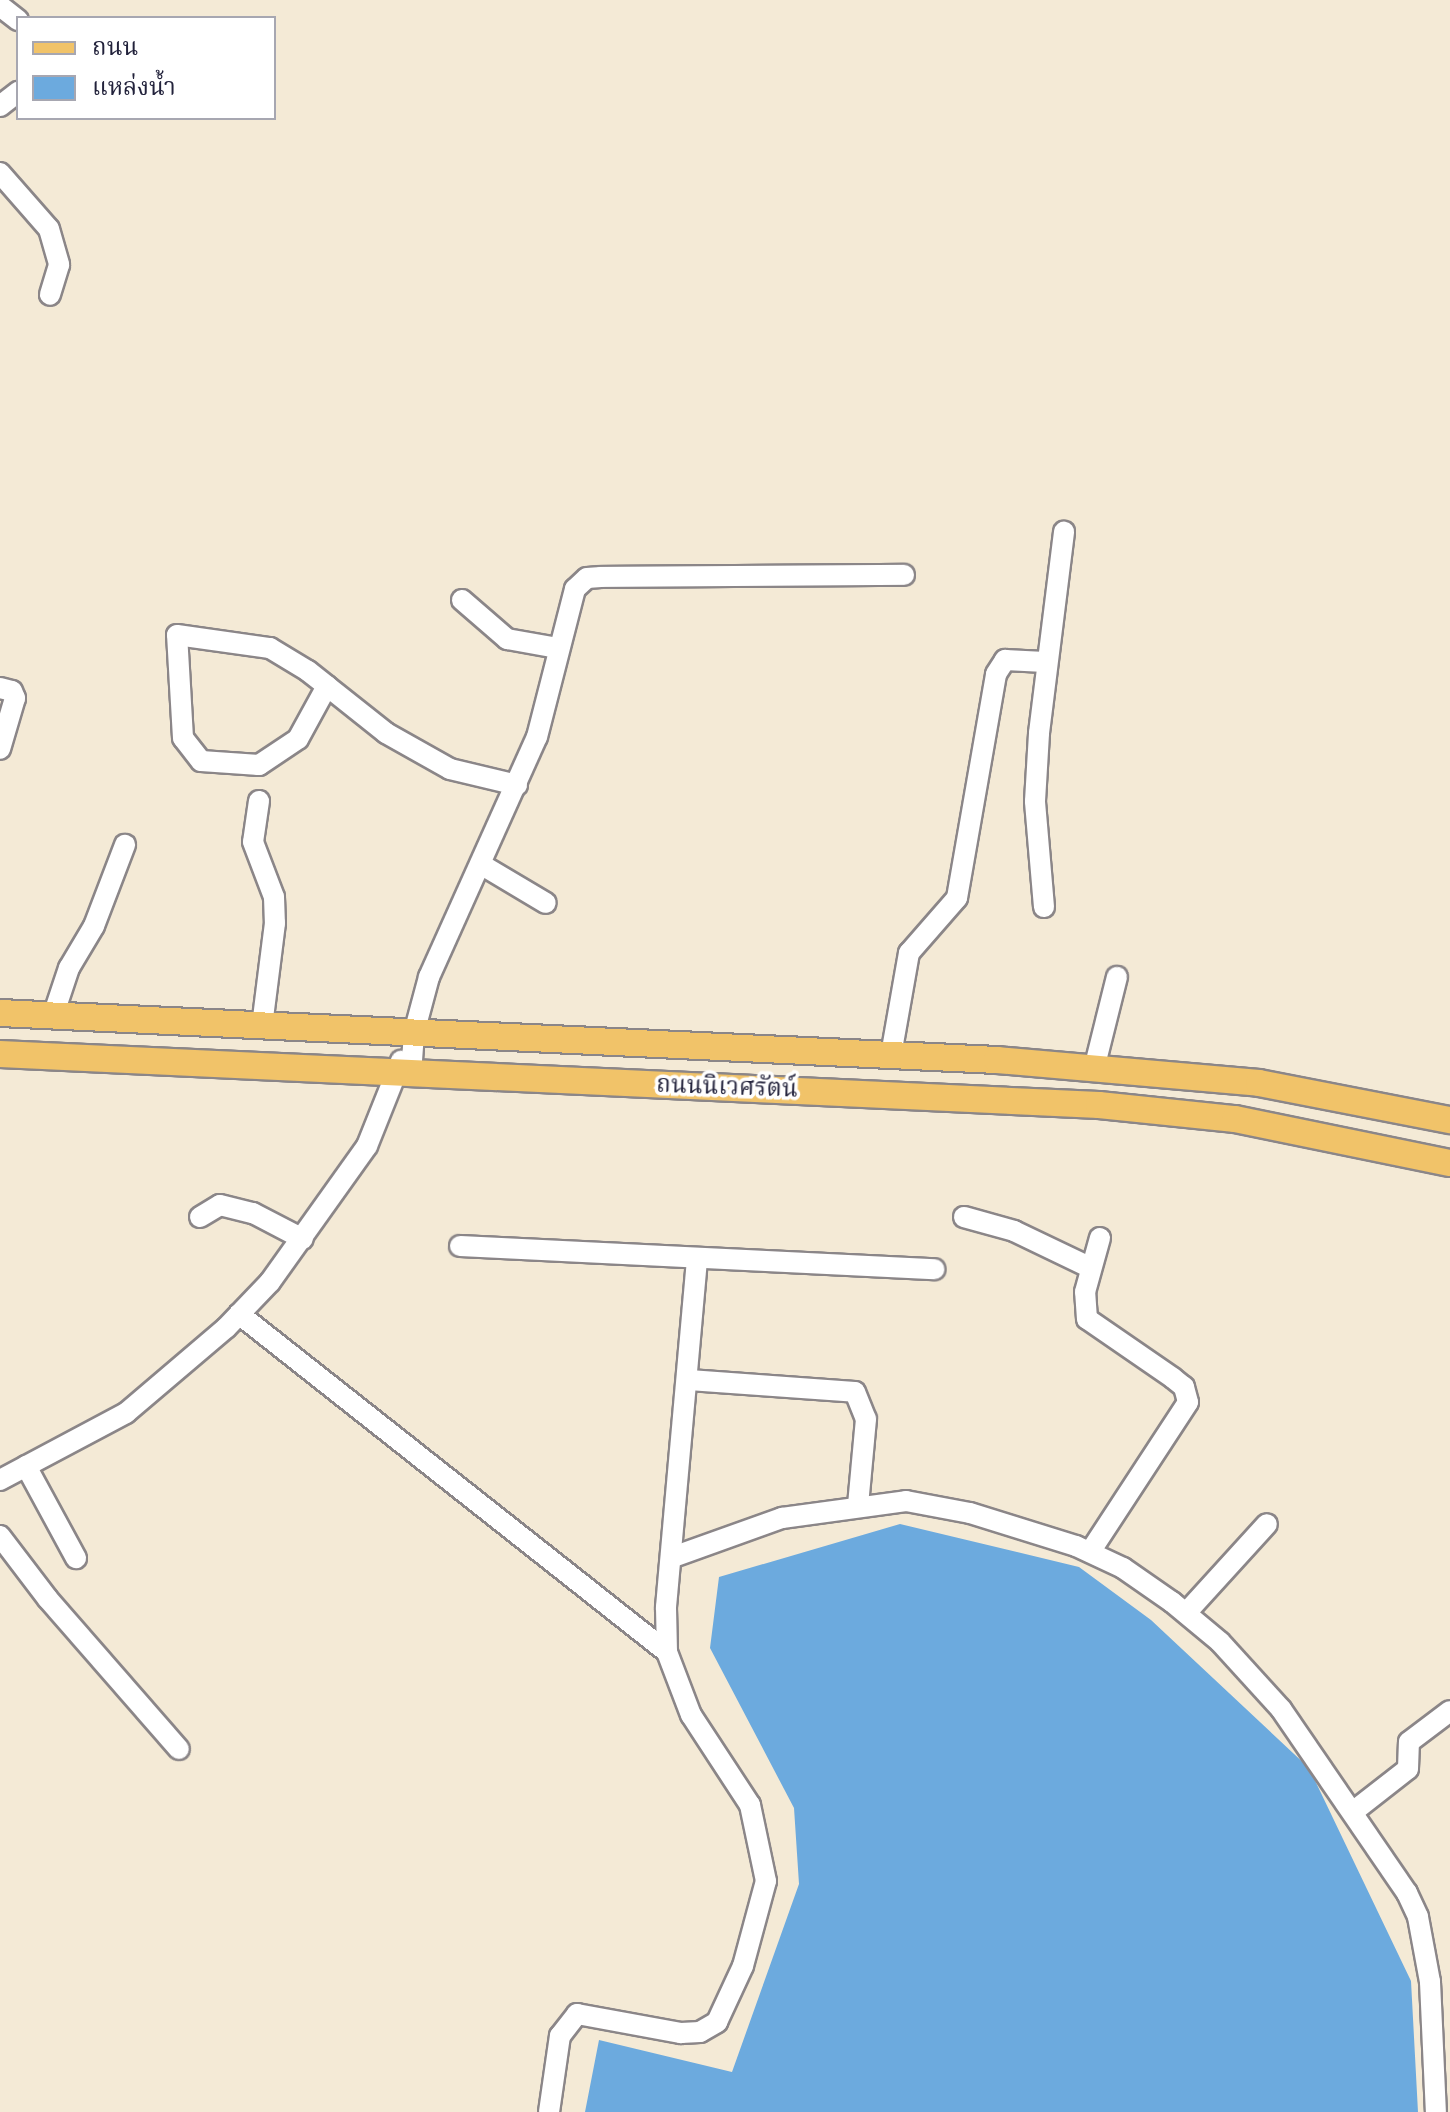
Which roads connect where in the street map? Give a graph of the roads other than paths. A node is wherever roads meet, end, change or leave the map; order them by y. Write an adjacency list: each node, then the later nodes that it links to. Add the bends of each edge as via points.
1 (0, 6): 2 (street)
2 (16, 18)
3 (16, 94): 4 (street)
4 (0, 106)
5 (0, 173): 6 (street, via 49,229 59,265)
6 (50, 295)
7 (1064, 532): 11 (street)
8 (904, 575): 10 (street, via 587,578 575,589)
9 (462, 600): 10 (street, via 507,639)
10 (558, 648): 15 (street, via 537,737)
11 (1045, 662): 20 (street, via 1035,801); 27 (street, via 1005,660 996,674 957,898 909,953)
12 (327, 686): 12 (street, via 270,648 177,635 183,738 201,761 259,765 298,739); 15 (street, via 386,733 450,769)
13 (0, 688): 14 (street, via 12,691 15,698)
14 (0, 749)
15 (517, 785): 18 (street)
16 (259, 801): 24 (street, via 253,842 272,886 275,923)
17 (125, 845): 23 (street)
18 (482, 865): 19 (street); 25 (street)
19 (546, 903)
20 (1044, 907)
21 (1117, 977): 28 (street)
22 (0, 1013): 23 (main road, ถนนนิเวศรัตน์)
23 (53, 1016): 24 (main road, ถนนนิเวศรัตน์)
24 (262, 1026): 25 (main road, ถนนนิเวศรัตน์)
25 (408, 1033): 27 (main road, ถนนนิเวศรัตน์); 29 (street)
26 (0, 1054): 29 (main road, ถนนนิเวศรัตน์)
27 (891, 1055): 28 (main road, ถนนนิเวศรัตน์)
28 (1094, 1069): 30 (main road, ถนนนิเวศรัตน์, via 1313,1091)
29 (405, 1074): 31 (main road, ถนนนิเวศรัตน์, via 1192,1113 1352,1139); 35 (street, via 367,1146)
30 (1450, 1120)
31 (1450, 1163)
32 (200, 1217): 35 (street, via 220,1205 253,1213)
33 (964, 1217): 38 (street, via 1014,1231)
34 (1100, 1238): 38 (street)
35 (303, 1239): 40 (street)
36 (460, 1246): 37 (street)
37 (697, 1258): 39 (street); 41 (street)
38 (1089, 1267): 47 (street, via 1087,1319 1184,1387 1188,1402)
39 (934, 1269)
40 (239, 1314): 42 (street, via 126,1413); 51 (street)
41 (689, 1380): 44 (street, via 855,1392 866,1419); 48 (street)
42 (26, 1466): 43 (street); 49 (street)
43 (0, 1480)
44 (858, 1506): 47 (street, via 930,1504); 48 (street, via 782,1518)
45 (1267, 1524): 50 (street)
46 (0, 1536): 53 (street)
47 (1090, 1552): 50 (street, via 1123,1568)
48 (673, 1557): 51 (street)
49 (76, 1558)
50 (1186, 1613): 54 (street, via 1281,1709)
51 (667, 1652): 56 (street, via 691,1715 750,1805 766,1865 763,1900 743,1966 717,2022 700,2032 681,2033 577,2014 560,2036)
52 (1450, 1711): 54 (street, via 1409,1742 1408,1769)
53 (179, 1749)
54 (1354, 1811): 55 (street, via 1418,1917)
55 (1441, 2019): 57 (street)
56 (549, 2112)
57 (1436, 2112)

